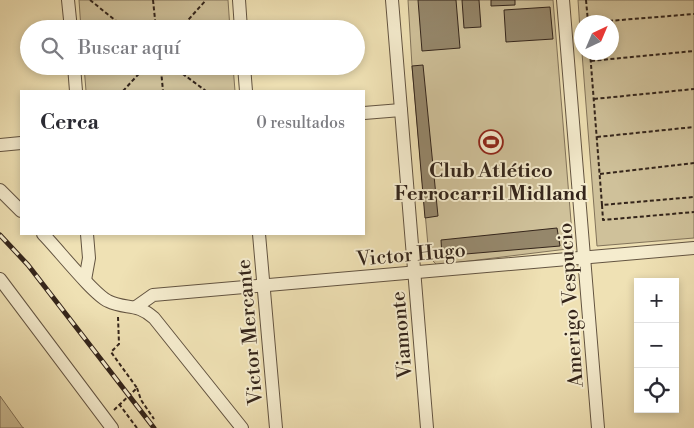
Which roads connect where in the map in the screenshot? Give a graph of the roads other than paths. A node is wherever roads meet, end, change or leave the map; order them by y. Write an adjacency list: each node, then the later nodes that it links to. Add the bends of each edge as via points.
1 (68, 0): 5 (street)
2 (239, 0): 6 (street)
3 (392, 0): 11 (street, Viamonte)
4 (563, 0): 21 (street, Amerigo Vespucio)
5 (70, 20)
6 (240, 20)
7 (75, 75): 9 (street)
8 (245, 75): 10 (street)
9 (76, 90)
10 (246, 90)
11 (400, 110): 12 (street); 22 (street, Viamonte)
12 (365, 113)
13 (20, 143): 14 (street)
14 (0, 145)
15 (0, 190): 16 (street)
16 (20, 210)
17 (45, 235): 24 (street)
18 (87, 235): 24 (street, via 89,258)
19 (259, 235): 25 (street, Victor Mercante)
20 (694, 248): 21 (street, Victor Hugo)
21 (586, 256): 22 (street, Victor Hugo); 31 (street, Amerigo Vespucio)
22 (414, 272): 25 (street, Victor Hugo); 30 (street, Viamonte)
23 (0, 280): 27 (street)
24 (85, 280): 26 (street, via 103,298 119,305)
25 (264, 286): 26 (street, Victor Hugo, via 153,295); 29 (street, Victor Mercante)
26 (136, 307): 28 (street, via 144,310 167,332)
27 (108, 423)
28 (242, 428)
29 (276, 428)
30 (427, 428)
31 (598, 428)

